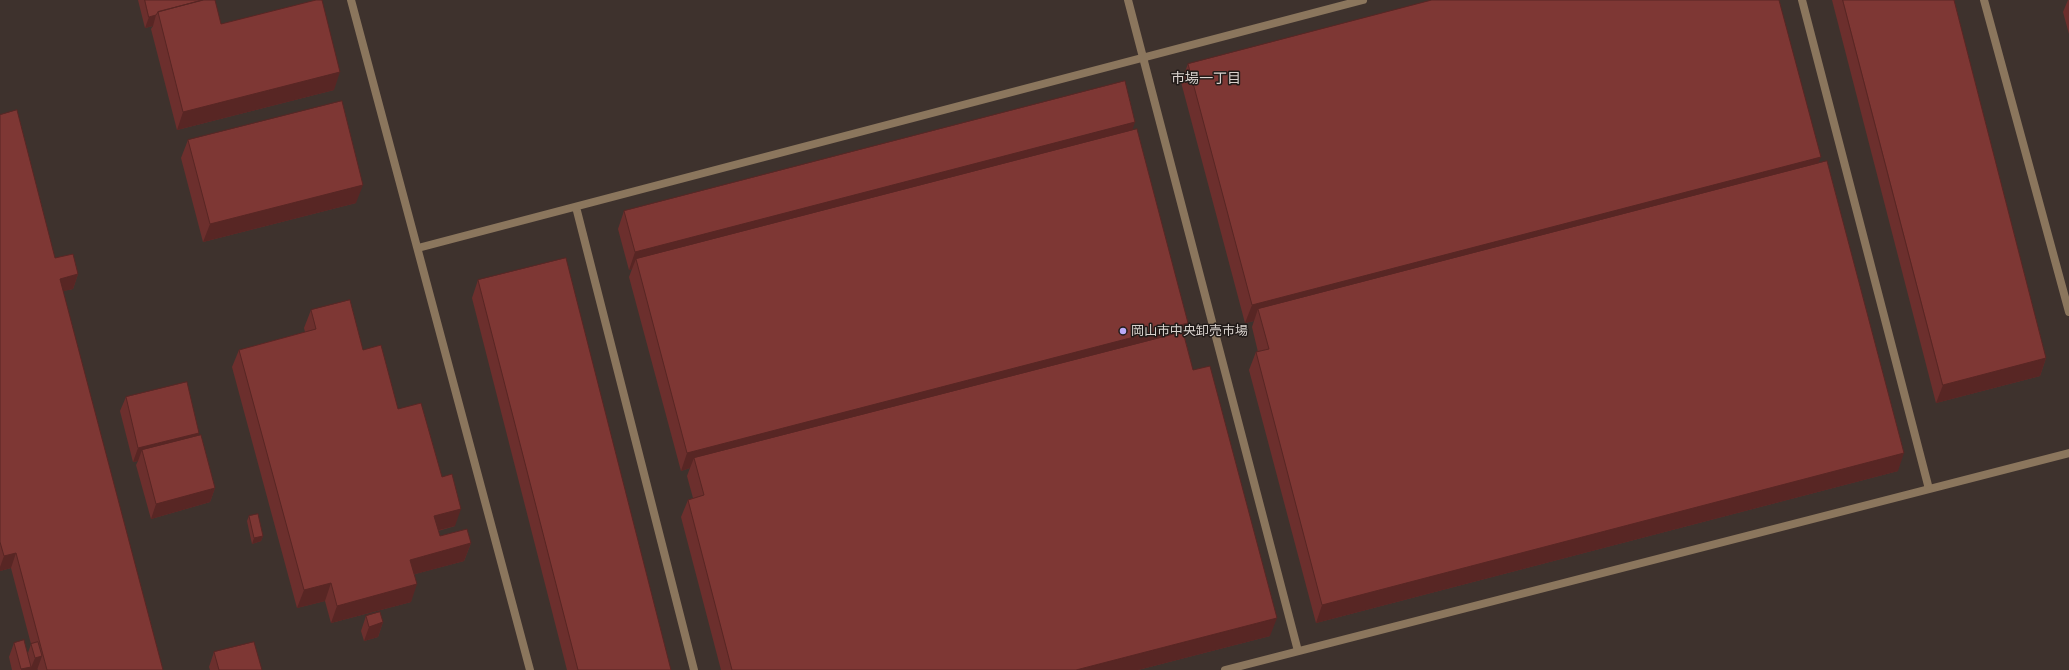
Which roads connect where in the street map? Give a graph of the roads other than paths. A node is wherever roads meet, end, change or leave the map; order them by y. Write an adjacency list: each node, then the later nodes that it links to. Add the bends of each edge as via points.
1 (351, 0): 8 (lane)
2 (1128, 0): 6 (lane)
3 (1363, 0): 6 (lane)
4 (1802, 0): 11 (lane)
5 (1984, 0): 9 (lane)
6 (1143, 58): 7 (lane); 12 (lane)
7 (576, 207): 8 (lane); 14 (lane)
8 (418, 248): 13 (lane)
9 (2069, 312)
10 (2069, 453): 11 (lane)
11 (1929, 489): 12 (lane)
12 (1298, 651): 15 (lane)
13 (530, 670)
14 (694, 670)
15 (1225, 670)

